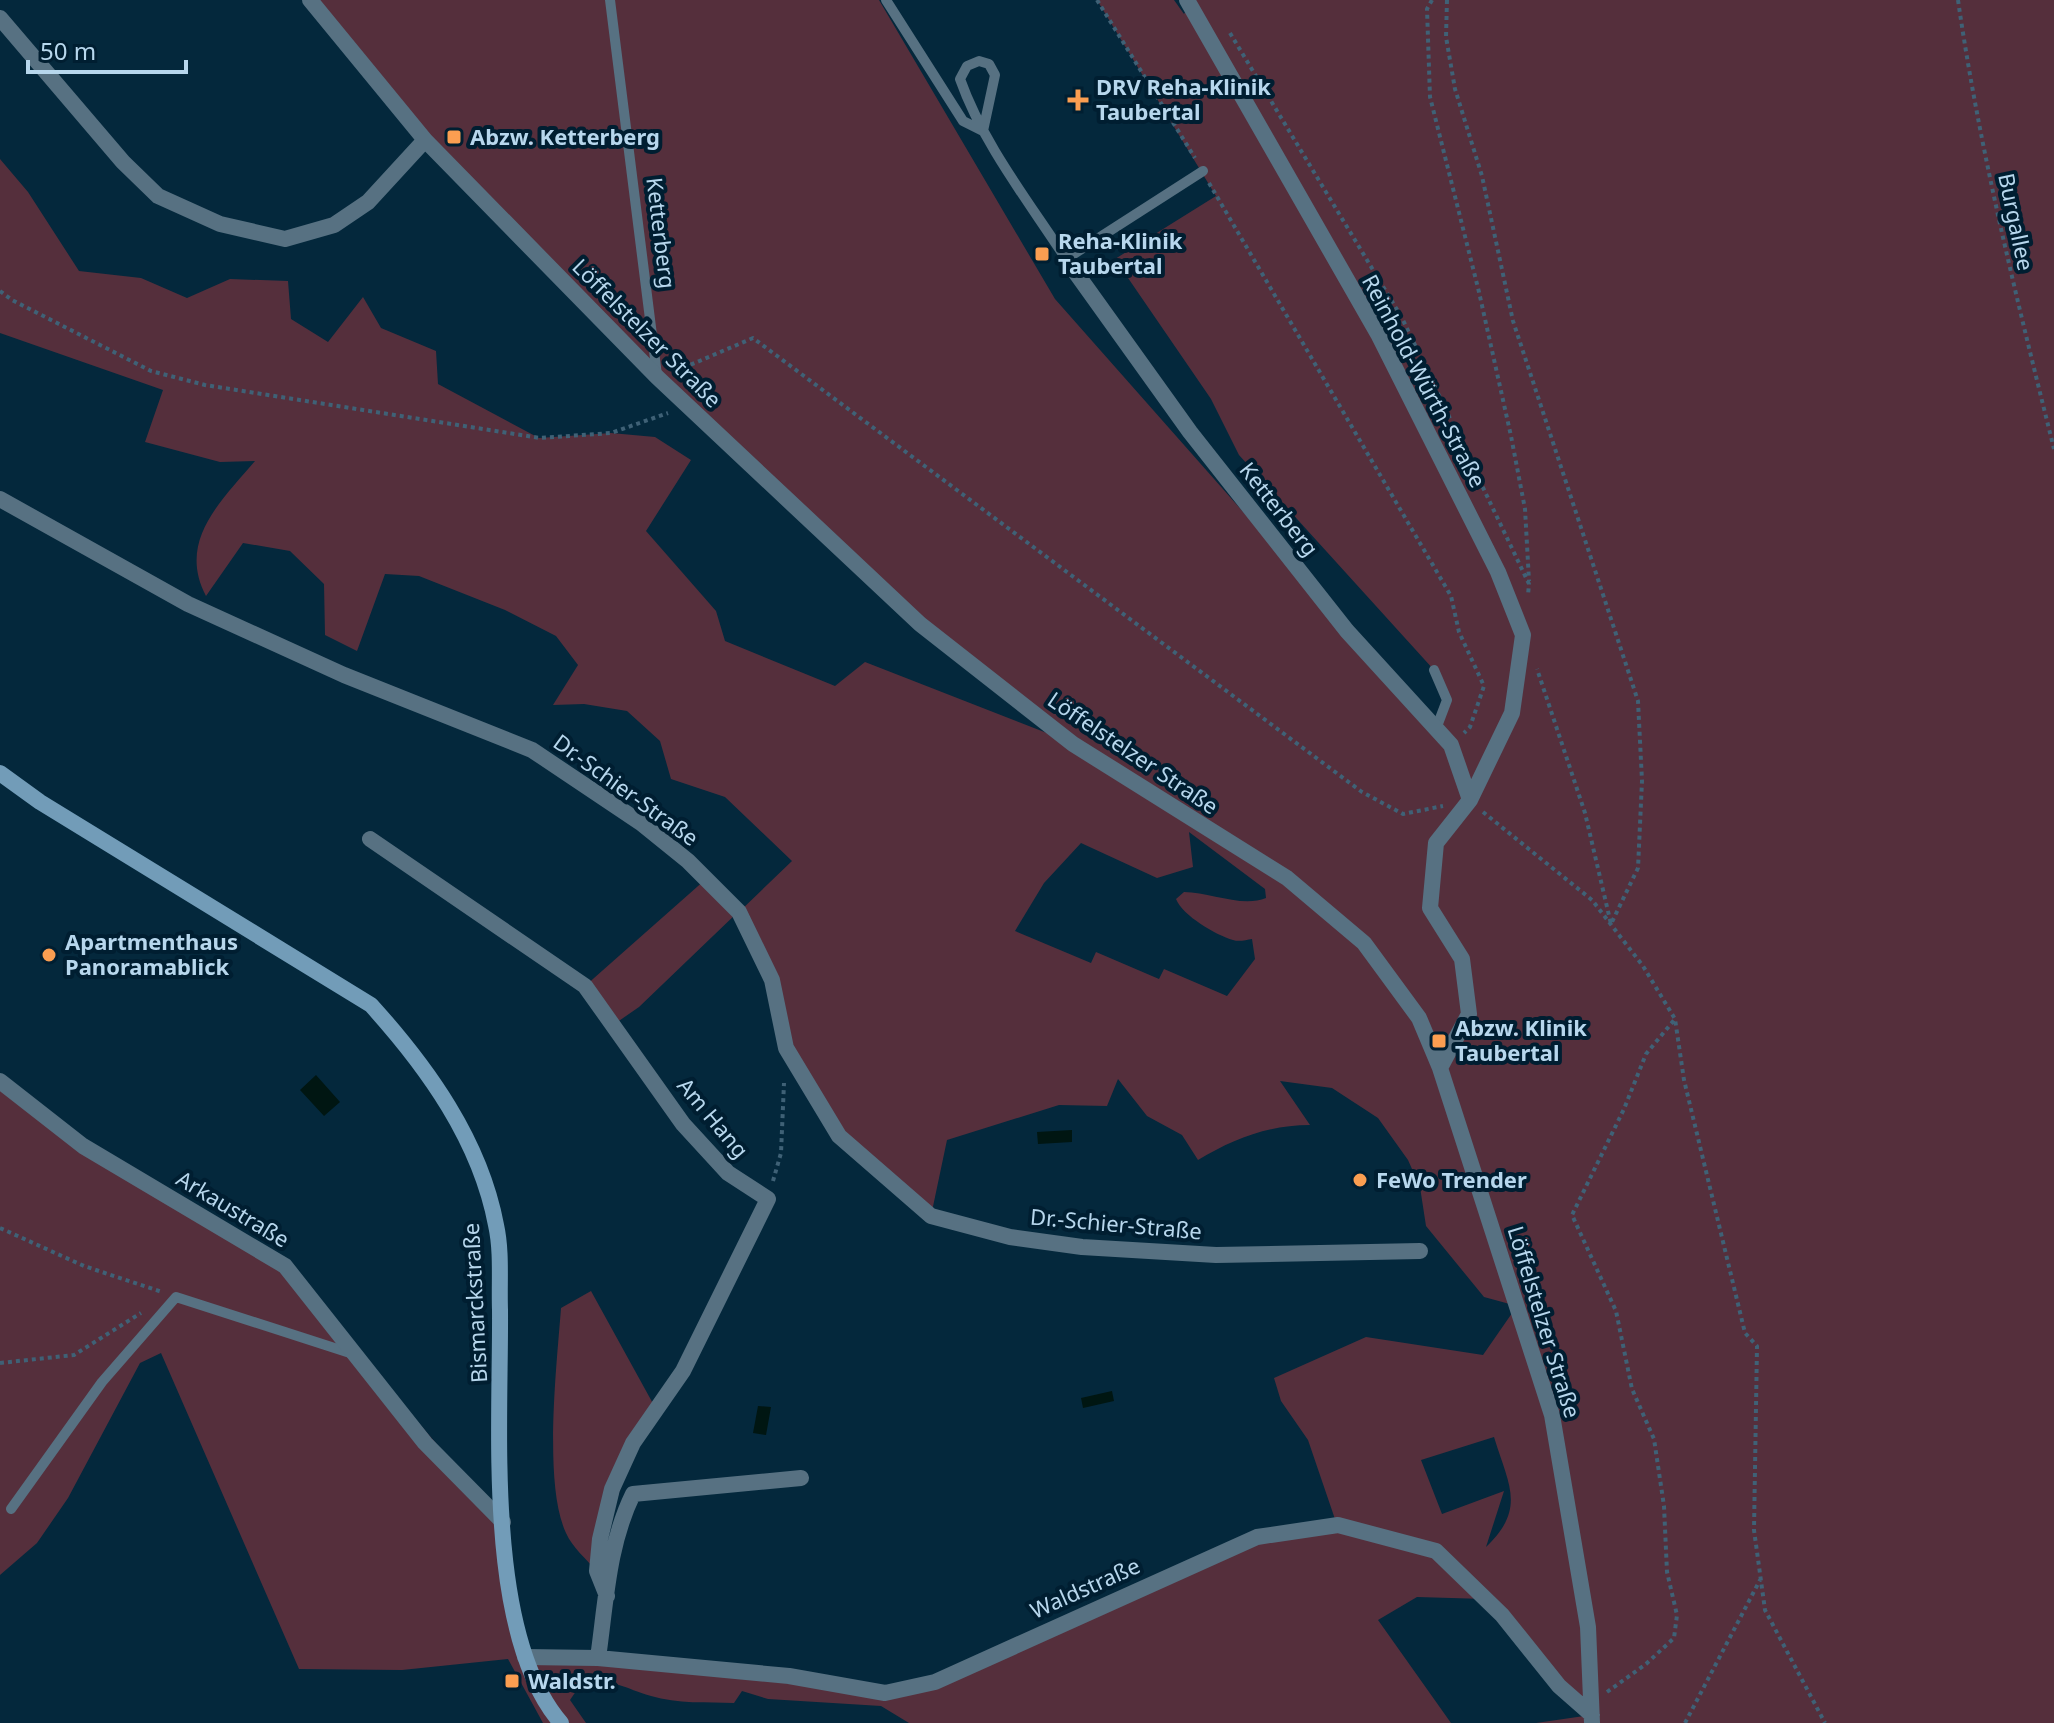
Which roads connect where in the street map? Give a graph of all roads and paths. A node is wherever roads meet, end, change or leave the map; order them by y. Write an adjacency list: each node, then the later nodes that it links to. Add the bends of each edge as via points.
1 (310, 0): 12 (street, Löffelstelzer Straße)
2 (610, 0): 16 (lane, Ketterberg)
3 (886, 0): 11 (lane, Ketterberg, via 963,121)
4 (1097, 0): 13 (path)
5 (1187, 0): 22 (street, Reinhold-Würth-Straße, via 1378,334 1498,572)
6 (1432, 0): 20 (path, via 1427,9 1430,97 1511,436 1525,509)
7 (1447, 0): 29 (path, via 1446,37 1455,89 1482,176 1513,321 1638,701 1638,868)
8 (1958, 0): 18 (path, Burgallee, via 2002,239)
9 (0, 18): 12 (street, via 158,196 220,224 285,239 334,225 368,202)
10 (1226, 26): 20 (path, via 1402,318)
11 (983, 131): 11 (lane, via 995,75 989,64 979,61 967,66 960,79); 14 (lane, Ketterberg)
12 (425, 140): 16 (street, Löffelstelzer Straße)
13 (1203, 171): 14 (lane); 25 (path, via 1451,596 1459,632 1484,686 1470,727)
14 (1066, 259): 24 (street, Ketterberg, via 1200,445 1347,631)
15 (0, 291): 17 (path, via 151,371 205,385 540,438 611,433)
16 (658, 378): 17 (street, Löffelstelzer Straße); 27 (path, via 753,338 1362,792 1403,814)
17 (689, 406): 32 (street, Löffelstelzer Straße, via 920,624 1073,744 1287,878 1364,943 1419,1018)
18 (2054, 449)
19 (0, 499): 31 (street, Dr.-Schier-Straße, via 188,604 344,675 532,750 641,823 739,912 772,980)
20 (1529, 584): 21 (path)
21 (1528, 597)
22 (1523, 635): 27 (street, Reinhold-Würth-Straße, via 1512,713); 29 (path, via 1585,813)
23 (1434, 670): 24 (lane, via 1447,700)
24 (1436, 729): 25 (street, Ketterberg)
25 (1451, 745): 27 (street, Ketterberg)
26 (0, 773): 42 (street, Bismarckstraße, via 371,1005 427,1071 466,1139 497,1225)
27 (1470, 800): 29 (path, via 1592,900); 32 (street, via 1436,843 1430,908 1462,959 1469,1014)
28 (370, 839): 34 (street, Am Hang, via 585,986 683,1124 728,1173)
29 (1611, 924): 30 (path)
30 (1675, 1019): 43 (path, via 1684,1080 1745,1333 1757,1346 1754,1530); 47 (path, via 1646,1054 1572,1215 1616,1311 1632,1389 1654,1439 1667,1572 1677,1615 1674,1638)
31 (786, 1048): 34 (path, via 781,1153); 36 (street, Dr.-Schier-Straße, via 839,1136 931,1216 1010,1237 1082,1247 1216,1255)
32 (1440, 1068): 47 (street, Löffelstelzer Straße, via 1552,1415 1588,1627)
33 (0, 1081): 38 (street, Arkaustraße, via 83,1146 285,1266)
34 (768, 1199): 44 (street, via 683,1371 633,1443 612,1489 597,1571)
35 (0, 1228): 37 (path, via 84,1266)
36 (1420, 1251)
37 (176, 1297): 38 (lane); 39 (path, via 124,1321 74,1355); 41 (lane, via 102,1382)
38 (356, 1354): 42 (street, Arkaustraße, via 425,1443)
39 (0, 1363)
40 (801, 1478): 44 (street, via 633,1494 620,1522)
41 (11, 1509)
42 (503, 1522): 45 (street, Bismarckstraße, via 508,1582)
43 (1761, 1578): 49 (path); 50 (path, via 1765,1610)
44 (607, 1596): 46 (street)
45 (525, 1657): 46 (street, Waldstraße); 48 (street, Bismarckstraße, via 534,1685)
46 (598, 1658): 47 (street, Waldstraße, via 789,1676 885,1693 935,1682 1257,1537 1338,1525 1436,1551 1502,1615 1559,1686)
47 (1592, 1714)
48 (561, 1723)
49 (1685, 1723)
50 (1825, 1723)

